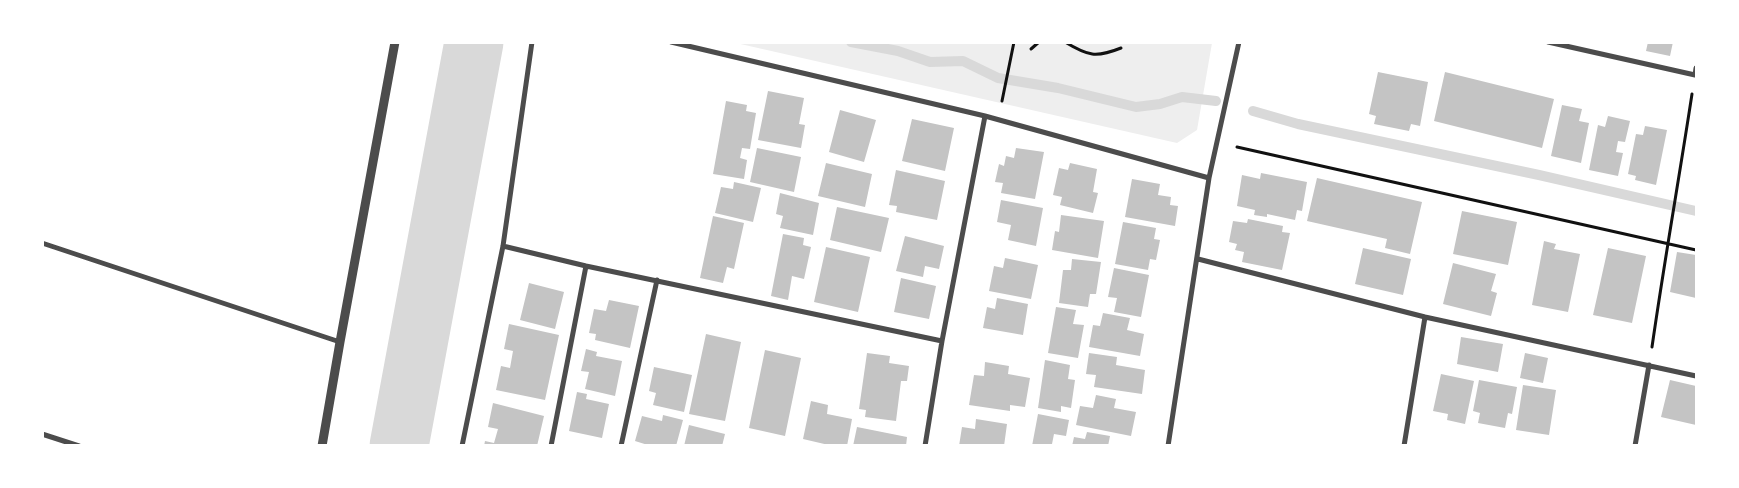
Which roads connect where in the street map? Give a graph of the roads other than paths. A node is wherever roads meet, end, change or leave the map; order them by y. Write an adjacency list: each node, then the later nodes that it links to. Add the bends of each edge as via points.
1 (395, 42): 16 (street)
2 (532, 42): 10 (street)
3 (671, 42): 7 (street)
4 (1239, 42): 8 (street)
5 (1548, 42): 6 (street, via 1695,75)
6 (1696, 68)
7 (985, 116): 8 (street); 15 (street)
8 (1209, 178): 11 (street)
9 (42, 243): 16 (street)
10 (503, 246): 12 (street); 22 (street)
11 (1198, 259): 14 (street); 26 (street)
12 (586, 266): 13 (street); 23 (street)
13 (657, 280): 15 (street); 24 (street)
14 (1425, 317): 17 (street); 27 (street)
15 (942, 341): 25 (street)
16 (340, 342): 21 (street)
17 (1649, 365): 18 (street); 28 (street)
18 (1696, 376)
19 (42, 434): 20 (street)
20 (79, 446)
21 (322, 446)
22 (462, 446)
23 (551, 446)
24 (622, 446)
25 (925, 446)
26 (1168, 446)
27 (1404, 446)
28 (1635, 446)

